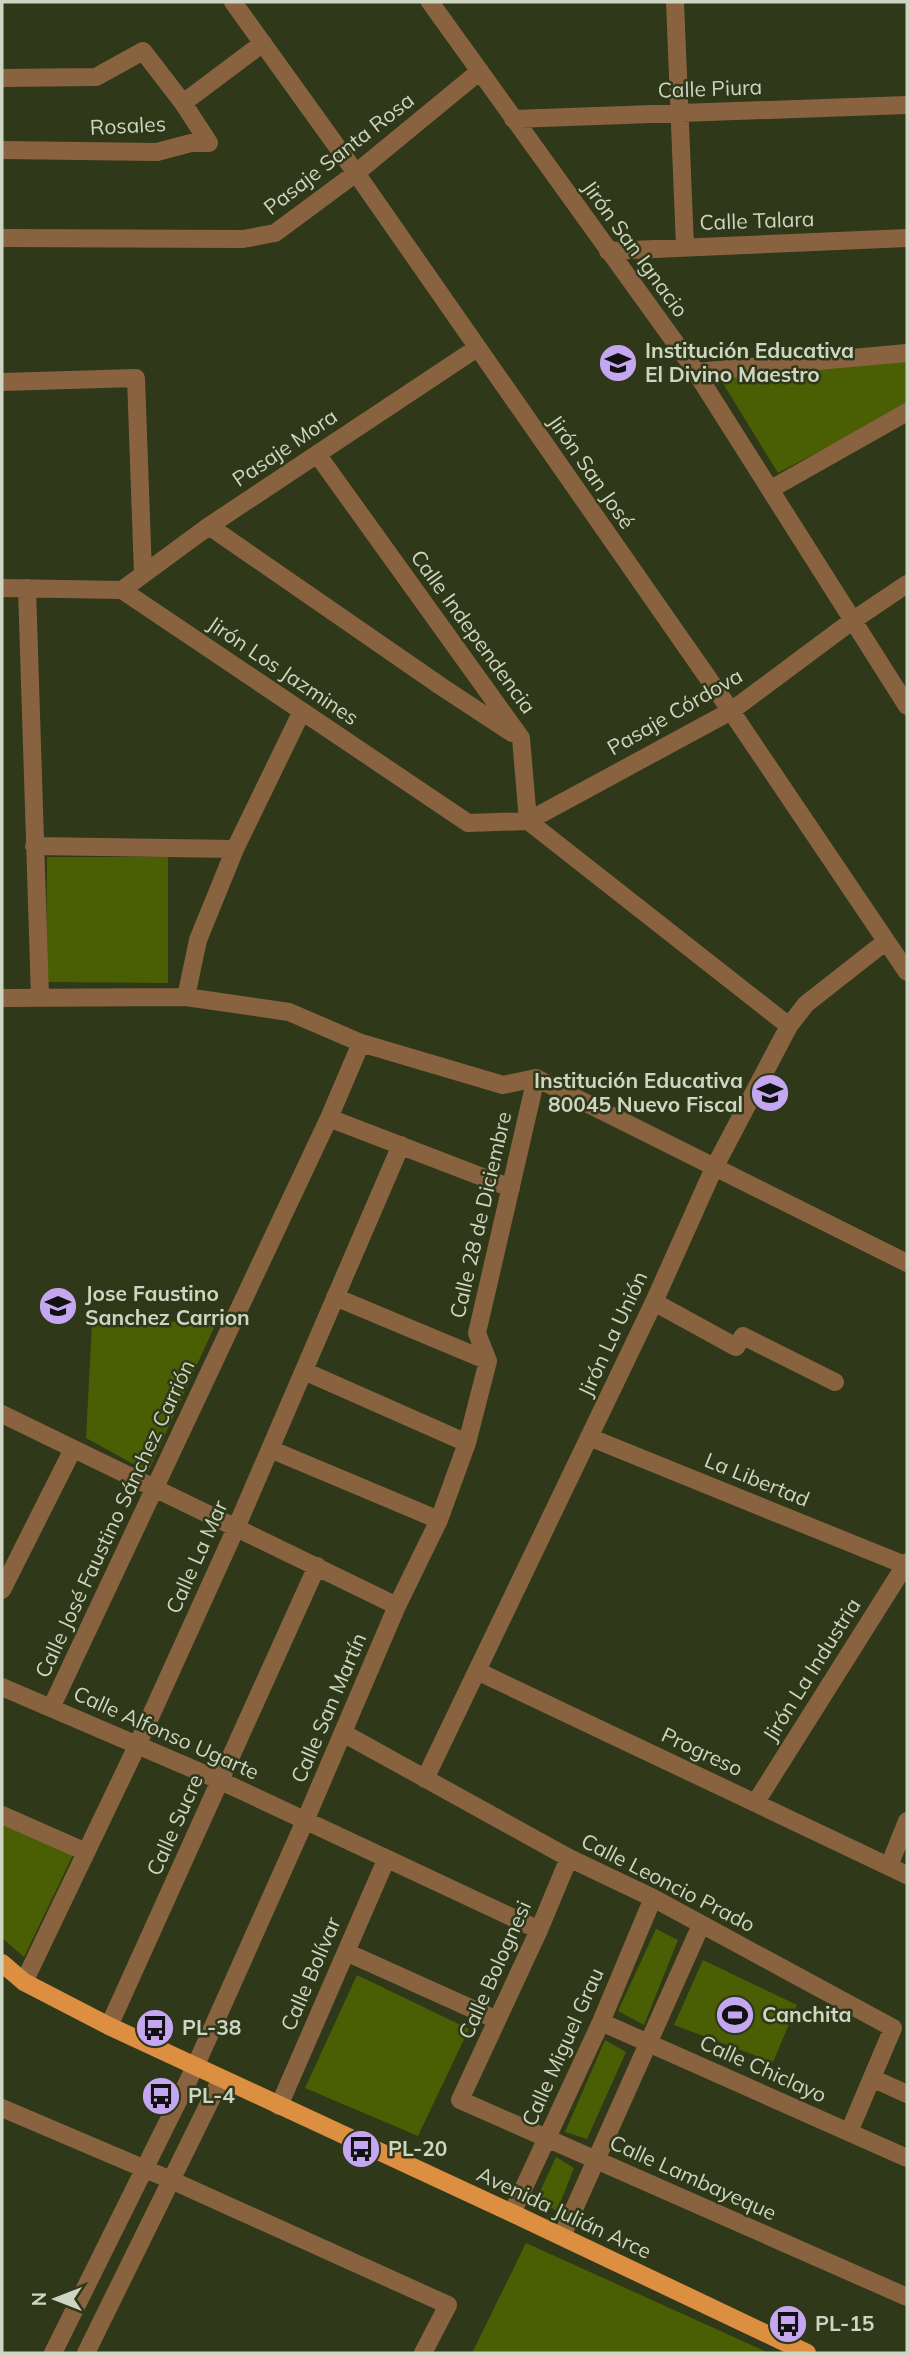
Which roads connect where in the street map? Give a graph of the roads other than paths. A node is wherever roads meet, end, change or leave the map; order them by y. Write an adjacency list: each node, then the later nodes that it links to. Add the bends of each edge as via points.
1 (233, 2): 4 (street, Jirón San José)
2 (430, 2): 5 (street, Jirón San Ignacio)
3 (675, 2): 9 (street)
4 (263, 43): 7 (street, Rosales); 12 (street, Jirón San José)
5 (480, 71): 10 (street, Jirón San Ignacio); 12 (street, Pasaje Santa Rosa)
6 (2, 78): 7 (street, Rosales, via 96,77 143,51)
7 (183, 103): 11 (street, Rosales, via 209,143 157,152)
8 (907, 105): 9 (street, Calle Piura)
9 (678, 113): 10 (street, Calle Piura); 15 (street)
10 (513, 119): 16 (street, Jirón San Ignacio)
11 (2, 150)
12 (356, 173): 13 (street, Pasaje Santa Rosa, via 275,233 243,239); 17 (street, Jirón San José)
13 (2, 238)
14 (907, 238): 15 (street, Calle Talara)
15 (685, 247): 16 (street, Calle Talara)
16 (608, 251): 19 (street, Jirón San Ignacio)
17 (477, 348): 22 (street, Pasaje Mora); 33 (street, Jirón San José)
18 (907, 352): 19 (street)
19 (696, 372): 23 (street, Jirón San Ignacio)
20 (2, 382): 25 (street, via 135,379)
21 (907, 412): 23 (street)
22 (317, 454): 24 (street, Pasaje Mora); 34 (street, Calle Independencia)
23 (771, 489): 30 (street, Jirón San Ignacio)
24 (209, 526): 25 (street, Pasaje Mora); 34 (street)
25 (143, 575): 29 (street, Pasaje Mora)
26 (907, 584): 30 (street, Pasaje Córdova)
27 (2, 588): 28 (street)
28 (27, 589): 29 (street); 36 (street)
29 (122, 590): 32 (street, Jirón Los Jazmines)
30 (852, 621): 31 (street, Jirón San Ignacio); 33 (street, Pasaje Córdova)
31 (907, 706)
32 (302, 711): 35 (street, Jirón Los Jazmines, via 468,823); 37 (street)
33 (730, 712): 35 (street, Pasaje Córdova); 38 (street, Jirón San José)
34 (521, 738): 35 (street, Calle Independencia)
35 (528, 821): 43 (street)
36 (34, 846): 37 (street); 40 (street)
37 (235, 849): 41 (street, via 198,940)
38 (885, 942): 39 (street, Jirón San José); 43 (street, Jirón La Unión, via 806,1004)
39 (907, 972)
40 (40, 997): 41 (street); 42 (street)
41 (186, 997): 44 (street, via 289,1012)
42 (2, 998)
43 (789, 1026): 48 (street, Jirón La Unión)
44 (361, 1044): 45 (street, via 503,1085); 46 (street, Calle José Faustino Sánchez Carrión)
45 (536, 1078): 48 (street); 49 (street, Calle 28 de Diciembre)
46 (329, 1118): 47 (street); 61 (street, Calle José Faustino Sánchez Carrión)
47 (401, 1145): 49 (street); 51 (street, Calle La Mar)
48 (714, 1168): 50 (street); 52 (street, Jirón La Unión)
49 (510, 1188): 53 (street, Calle 28 de Diciembre, via 477,1333)
50 (907, 1263)
51 (335, 1297): 53 (street); 54 (street, Calle La Mar)
52 (654, 1302): 55 (street, via 736,1347 743,1336); 57 (street, Jirón La Unión)
53 (488, 1360): 58 (street, Calle San Martín)
54 (304, 1371): 58 (street); 60 (street, Calle La Mar)
55 (835, 1382)
56 (2, 1414): 59 (street)
57 (589, 1437): 64 (street, La Libertad); 68 (street, Jirón La Unión)
58 (467, 1443): 62 (street, Calle San Martín)
59 (72, 1449): 61 (street); 66 (street)
60 (270, 1449): 62 (street); 63 (street, Calle La Mar)
61 (154, 1489): 63 (street); 70 (street, Calle José Faustino Sánchez Carrión)
62 (439, 1520): 67 (street, Calle San Martín)
63 (236, 1528): 65 (street); 72 (street, Calle La Mar)
64 (907, 1564): 75 (street, Jirón La Industria)
65 (317, 1566): 67 (street); 74 (street, Calle Sucre)
66 (2, 1590)
67 (397, 1606): 71 (street, Calle San Martín)
68 (477, 1671): 73 (street, Jirón La Unión); 75 (street, Progreso)
69 (2, 1687): 70 (street, Calle Alfonso Ugarte)
70 (51, 1708): 72 (street, Calle Alfonso Ugarte)
71 (343, 1733): 73 (street, Calle Leoncio Prado); 77 (street, Calle San Martín)
72 (137, 1746): 74 (street, Calle Alfonso Ugarte); 79 (street, Calle La Mar)
73 (425, 1779): 80 (street, Calle Leoncio Prado)
74 (220, 1781): 77 (street, Calle Alfonso Ugarte); 92 (street, Calle Sucre)
75 (756, 1802): 82 (street, Progreso)
76 (2, 1815): 79 (street)
77 (305, 1821): 81 (street, Calle Alfonso Ugarte); 94 (street, Calle San Martín)
78 (907, 1822): 82 (street)
79 (86, 1852): 89 (street, Calle La Mar)
80 (569, 1858): 84 (street, Calle Leoncio Prado); 86 (street, Calle Bolognesi)
81 (386, 1860): 86 (street, Calle Alfonso Ugarte); 87 (street, Calle Bolívar)
82 (889, 1866): 83 (street, Progreso)
83 (907, 1875)
84 (653, 1898): 85 (street, Calle Leoncio Prado); 91 (street, Calle Miguel Grau)
85 (701, 1924): 93 (street); 95 (street, Calle Leoncio Prado, via 893,2028)
86 (539, 1930): 90 (street, Calle Bolognesi)
87 (346, 1952): 90 (street); 99 (street, Calle Bolívar)
88 (2, 1964): 89 (main road, Avenida Julián Arce)
89 (24, 1982): 92 (main road, Avenida Julián Arce)
90 (497, 2020): 98 (street, Calle Bolognesi)
91 (601, 2022): 93 (street, Calle Chiclayo); 102 (street, Calle Miguel Grau)
92 (109, 2026): 94 (main road, Avenida Julián Arce)
93 (648, 2043): 101 (street, Calle Chiclayo); 104 (street)
94 (195, 2067): 96 (main road, Avenida Julián Arce); 105 (street, Calle San Martín)
95 (872, 2078): 97 (street); 101 (street)
96 (221, 2079): 99 (main road, Avenida Julián Arce); 106 (street)
97 (907, 2094)
98 (460, 2100): 102 (street, Calle Lambayeque)
99 (279, 2106): 107 (main road, Avenida Julián Arce)
100 (2, 2108): 105 (street)
101 (849, 2132): 103 (street, Calle Chiclayo)
102 (547, 2138): 104 (street, Calle Lambayeque); 107 (street, Calle Miguel Grau)
103 (907, 2158)
104 (596, 2160): 108 (street); 109 (street, Calle Lambayeque)
105 (145, 2169): 106 (street); 110 (street, Calle San Martín)
106 (171, 2180): 111 (street); 112 (street, via 447,2305)
107 (512, 2213): 108 (main road, Avenida Julián Arce)
108 (562, 2236): 113 (main road, Avenida Julián Arce)
109 (907, 2297)
110 (54, 2353)
111 (86, 2353)
112 (424, 2353)
113 (807, 2353)

